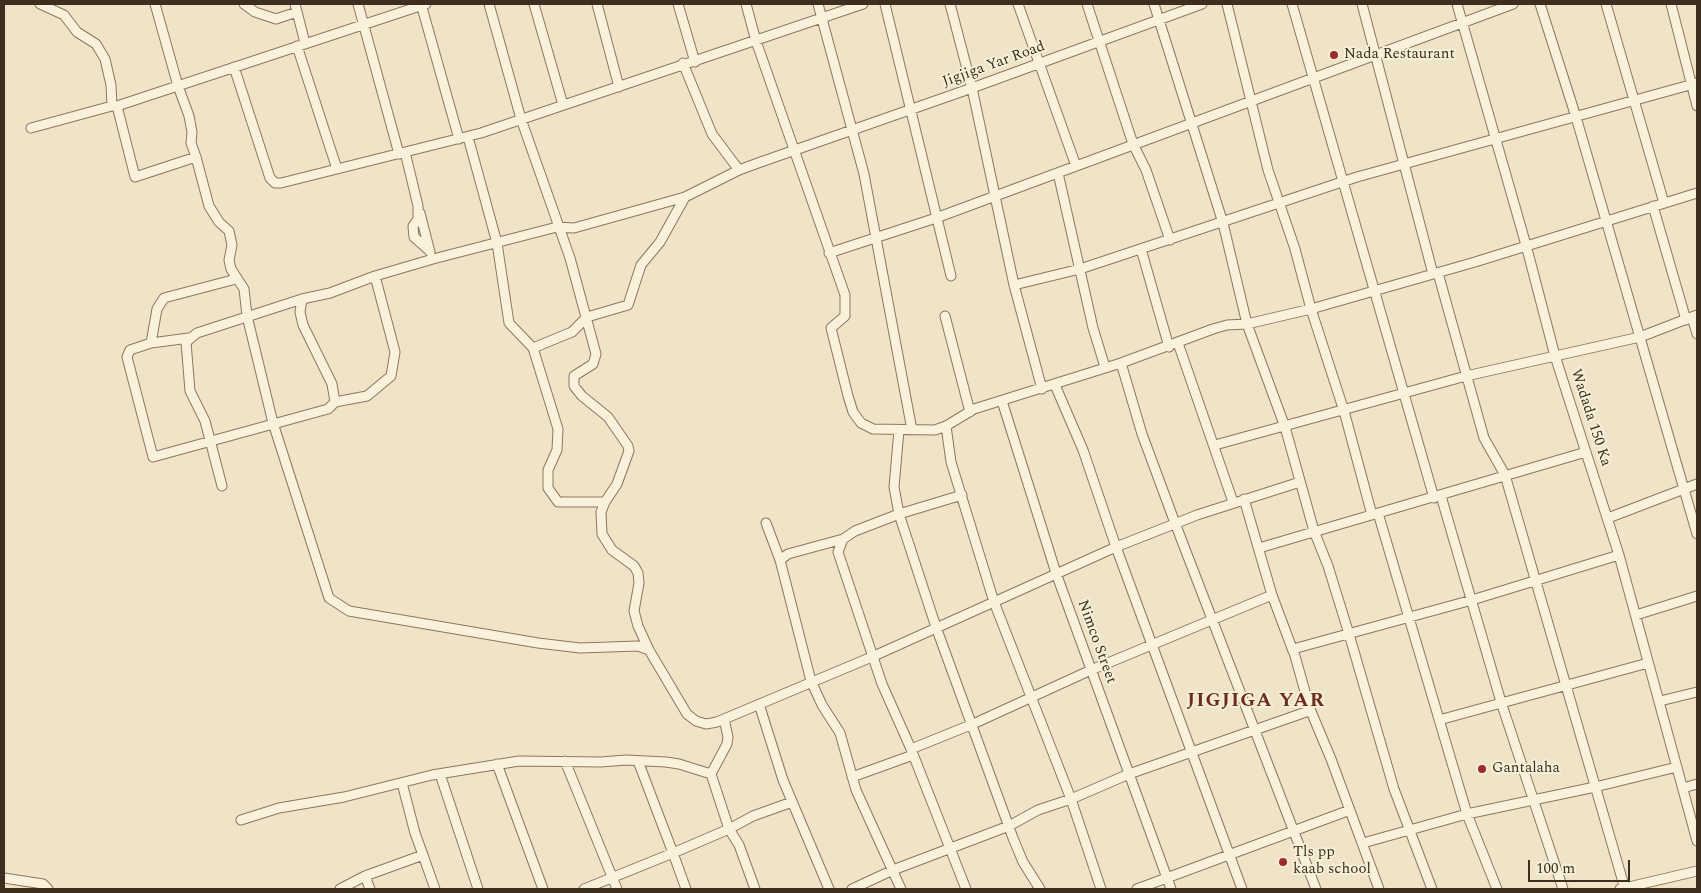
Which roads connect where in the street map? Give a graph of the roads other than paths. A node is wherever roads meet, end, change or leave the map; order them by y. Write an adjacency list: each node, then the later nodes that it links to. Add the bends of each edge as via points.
1 (40, 4): 48 (street, via 64,16 78,32 96,44 105,59)
2 (156, 4): 42 (street)
3 (244, 4): 27 (street, via 255,12 276,19)
4 (358, 4): 31 (street)
5 (423, 4): 31 (street); 56 (street)
6 (490, 4): 52 (street)
7 (534, 4): 47 (street)
8 (597, 4): 43 (street)
9 (678, 4): 36 (street)
10 (746, 4): 32 (street)
11 (818, 4): 28 (street)
12 (863, 4): 28 (street)
13 (885, 4): 50 (street)
14 (950, 4): 44 (street)
15 (1018, 4): 38 (street)
16 (1088, 4): 33 (street)
17 (1154, 4): 29 (street)
18 (1202, 4): 29 (street, Jigjiga Yar Road)
19 (1227, 4): 46 (street)
20 (1292, 4): 40 (street)
21 (1362, 4): 35 (street)
22 (1457, 4): 30 (street, Wadada 150 Ka)
23 (1513, 4): 30 (street)
24 (1540, 4): 51 (street)
25 (1606, 4): 45 (street)
26 (1671, 4): 41 (street)
27 (296, 8): 34 (street)
28 (821, 17): 32 (street); 55 (street)
29 (1159, 19): 33 (street, Jigjiga Yar Road); 53 (street)
30 (1463, 22): 35 (street); 57 (street, Wadada 150 Ka)
31 (362, 24): 34 (street); 60 (street)
32 (756, 41): 36 (street); 59 (street)
33 (1099, 41): 38 (street, Jigjiga Yar Road); 58 (street)
34 (301, 44): 39 (street); 64 (street)
35 (1375, 53): 40 (street); 62 (street)
36 (695, 62): 37 (street)
37 (683, 63): 43 (street); 65 (street, via 712,134)
38 (1040, 63): 44 (street, Jigjiga Yar Road); 63 (street)
39 (234, 67): 42 (street); 64 (street, via 271,181 281,184)
40 (1315, 79): 46 (street); 67 (street)
41 (1695, 84): 45 (street); 49 (street)
42 (178, 86): 48 (street); 61 (street, via 189,116 191,143)
43 (619, 87): 47 (street)
44 (972, 88): 50 (street, Jigjiga Yar Road); 69 (street)
45 (1635, 100): 51 (street); 72 (street)
46 (1250, 101): 53 (street); 71 (street)
47 (563, 105): 52 (street)
48 (114, 106): 54 (street); 61 (street, via 135,177)
49 (1697, 106)
50 (910, 109): 55 (street, Jigjiga Yar Road); 74 (street)
51 (1576, 117): 57 (street); 75 (street)
52 (521, 119): 56 (street); 77 (street)
53 (1191, 123): 58 (street); 76 (street)
54 (31, 128)
55 (853, 129): 59 (street, Jigjiga Yar Road); 78 (street)
56 (463, 138): 60 (street); 80 (street)
57 (1494, 140): 62 (street); 81 (street, Wadada 150 Ka)
58 (1133, 144): 63 (street); 79 (street, via 1146,170)
59 (794, 151): 65 (street, Jigjiga Yar Road); 83 (street)
60 (402, 153): 64 (street); 84 (street, via 418,206 414,237)
61 (196, 157): 89 (street, via 209,206 229,232 232,245 229,260)
62 (1404, 164): 67 (street); 86 (street)
63 (1076, 166): 66 (street)
64 (337, 169)
65 (739, 170): 70 (street, Jigjiga Yar Road)
66 (1058, 173): 69 (street); 85 (street)
67 (1342, 182): 71 (street); 91 (street)
68 (1697, 192): 72 (street)
69 (996, 195): 74 (street); 90 (street)
70 (685, 198): 77 (street, Jigjiga Yar Road, via 574,228); 96 (street, via 660,242 641,265 628,305)
71 (1279, 202): 76 (street); 93 (street)
72 (1664, 203): 73 (street)
73 (1653, 206): 75 (street); 97 (street)
74 (936, 218): 78 (street); 88 (street)
75 (1605, 220): 81 (street); 100 (street)
76 (1223, 223): 79 (street); 98 (street)
77 (558, 227): 80 (street, Jigjiga Yar Road); 96 (street)
78 (877, 238): 83 (street); 121 (street)
79 (1170, 240): 82 (street)
80 (497, 242): 84 (street, Jigjiga Yar Road); 105 (street, via 509,323)
81 (1526, 245): 86 (street); 106 (street, Wadada 150 Ka)
82 (1141, 249): 85 (street); 104 (street)
83 (829, 254): 120 (street, via 845,295 847,311 831,328 854,412 861,423 873,429)
84 (431, 255): 87 (street, Jigjiga Yar Road)
85 (1080, 269): 90 (street); 108 (street)
86 (1435, 273): 91 (street); 109 (street)
87 (375, 276): 92 (street, Jigjiga Yar Road, via 330,293); 114 (street, via 395,352 391,376 367,396)
88 (951, 276)
89 (236, 278): 94 (street, via 244,290); 102 (street, via 164,298 157,309)
90 (1014, 285): 111 (street)
91 (1374, 292): 93 (street); 112 (street)
92 (302, 299): 94 (street, Jigjiga Yar Road); 114 (street, via 303,325 332,384)
93 (1312, 309): 98 (street); 115 (street)
94 (247, 316): 101 (street, Jigjiga Yar Road); 117 (street)
95 (946, 316): 116 (street)
96 (587, 317): 105 (street, via 572,332); 133 (street, via 596,354 593,364 574,376 574,386 608,417 625,439 629,451 617,484)
97 (1692, 317): 99 (street); 100 (street)
98 (1247, 324): 103 (street, via 1227,325); 119 (street)
99 (1697, 334)
100 (1640, 337): 106 (street); 129 (street)
101 (188, 338): 102 (street, Jigjiga Yar Road); 122 (street, via 190,391 205,421)
102 (151, 343): 122 (street, Jigjiga Yar Road, via 130,350 127,357 153,458)
103 (1178, 343): 104 (street); 123 (street)
104 (1168, 347): 107 (street)
105 (533, 348): 133 (street, via 558,429 557,450 548,470 548,488 558,502)
106 (1555, 356): 109 (street); 124 (street, Wadada 150 Ka)
107 (1121, 363): 108 (street); 139 (street, via 1142,434)
108 (1105, 367): 110 (street)
109 (1466, 376): 112 (street); 125 (street, via 1484,438)
110 (1055, 385): 111 (street); 143 (street, via 1084,450)
111 (1042, 389): 113 (street)
112 (1404, 393): 115 (street); 131 (street)
113 (1002, 401): 116 (street); 147 (street, Nimco Street)
114 (335, 402): 117 (street, via 328,409)
115 (1344, 411): 119 (street); 136 (street)
116 (970, 412): 118 (street)
117 (273, 422): 122 (street); 159 (street, via 329,598 349,610 546,644 580,648 638,646)
118 (946, 426): 121 (street, via 935,430); 130 (street, via 951,462)
119 (1285, 427): 123 (street); 126 (street)
120 (899, 430): 121 (street); 135 (street, via 894,487)
121 (912, 430)
122 (210, 441): 128 (street)
123 (1215, 445): 134 (street)
124 (1586, 452): 125 (street); 137 (street, Wadada 150 Ka)
125 (1505, 475): 131 (street); 148 (street)
126 (1300, 482): 132 (street); 140 (street)
127 (1697, 484): 129 (street)
128 (222, 486)
129 (1684, 490): 137 (street); 141 (street)
130 (962, 495): 135 (street); 152 (street)
131 (1437, 497): 136 (street); 151 (street)
132 (1244, 499): 134 (street); 144 (street)
133 (605, 502): 159 (street, via 601,512 605,541 638,573 634,611)
134 (1233, 502): 139 (street)
135 (899, 514): 142 (street); 156 (street)
136 (1375, 514): 140 (street); 154 (street)
137 (1608, 518): 145 (street, Wadada 150 Ka)
138 (766, 523): 146 (street)
139 (1175, 523): 143 (street); 155 (street)
140 (1314, 531): 144 (street); 157 (street)
141 (1697, 534)
142 (843, 539): 146 (street, via 788,554); 161 (street, via 839,545 840,559)
143 (1116, 547): 147 (street); 158 (street)
144 (1258, 548): 149 (street)
145 (1619, 556): 148 (street); 153 (street, Wadada 150 Ka)
146 (780, 560): 164 (street)
147 (1056, 573): 152 (street); 163 (street, Nimco Street)
148 (1537, 581): 151 (street); 165 (street)
149 (1272, 595): 155 (street); 160 (street)
150 (1697, 596): 153 (street)
151 (1472, 600): 154 (street); 169 (street)
152 (994, 602): 156 (street); 167 (street)
153 (1636, 615): 162 (street, Wadada 150 Ka)
154 (1408, 618): 157 (street); 173 (street)
155 (1212, 619): 158 (street); 175 (street)
156 (936, 627): 161 (street); 174 (street)
157 (1349, 634): 160 (street); 199 (street)
158 (1152, 646): 163 (street); 177 (street)
159 (648, 650): 172 (street, via 687,714 706,724)
160 (1293, 651): 171 (street)
161 (874, 656): 164 (street); 176 (street, via 882,684)
162 (1648, 663): 165 (street); 168 (street, Wadada 150 Ka)
163 (1091, 670): 167 (street); 184 (street, Nimco Street)
164 (811, 681): 170 (street); 185 (street, via 840,733)
165 (1566, 684): 169 (street); 188 (street)
166 (1697, 692): 168 (street)
167 (1031, 697): 174 (street); 190 (street)
168 (1660, 701): 181 (street, Wadada 150 Ka)
169 (1501, 702): 173 (street); 191 (street)
170 (759, 704): 172 (street); 192 (street)
171 (1310, 709): 175 (street); 193 (street)
172 (724, 719): 183 (street, via 727,744)
173 (1439, 720): 194 (street)
174 (973, 724): 176 (street); 196 (street)
175 (1253, 730): 177 (street); 198 (street)
176 (912, 752): 185 (street); 202 (street)
177 (1193, 752): 184 (street); 205 (street)
178 (565, 761): 179 (street); 180 (street); 210 (street)
179 (638, 761): 183 (street, via 679,764); 203 (street)
180 (497, 764): 182 (street); 217 (street)
181 (1677, 767): 188 (street); 189 (street, Wadada 150 Ka)
182 (440, 774): 186 (street); 216 (street)
183 (711, 774): 197 (street)
184 (1129, 774): 190 (street); 211 (street, Nimco Street)
185 (852, 777): 206 (street)
186 (402, 783): 195 (street, via 279,808); 204 (street)
187 (1697, 784): 189 (street)
188 (1595, 788): 191 (street); 236 (street)
189 (1683, 788): 200 (street, Wadada 150 Ka)
190 (1071, 799): 196 (street, via 1038,810); 227 (street)
191 (1532, 799): 194 (street); 235 (street)
192 (792, 802): 197 (street); 222 (street)
193 (1350, 810): 198 (street); 201 (street)
194 (1467, 814): 199 (street); 234 (street)
195 (241, 820)
196 (1009, 826): 202 (street); 226 (street, via 1023,862)
197 (729, 829): 203 (street); 221 (street, via 739,844)
198 (1295, 832): 205 (street); 231 (street)
199 (1409, 832): 201 (street); 233 (street)
200 (1697, 841)
201 (1363, 843): 232 (street)
202 (950, 848): 206 (street); 225 (street)
203 (673, 853): 210 (street); 220 (street)
204 (423, 855): 208 (street); 215 (street)
205 (1230, 855): 211 (street); 230 (street)
206 (893, 870): 223 (street); 224 (street)
207 (1697, 871): 236 (street)
208 (366, 876): 213 (street); 214 (street)
209 (4, 878): 212 (street, via 43,884)
210 (612, 878): 218 (street); 219 (street)
211 (1166, 878): 228 (street); 229 (street, Nimco Street)
212 (48, 889)
213 (340, 889)
214 (370, 889)
215 (435, 889)
216 (478, 889)
217 (543, 889)
218 (584, 889)
219 (617, 889)
220 (686, 889)
221 (756, 889)
222 (830, 889)
223 (852, 889)
224 (901, 889)
225 (966, 889)
226 (1040, 889)
227 (1100, 889)
228 (1137, 889)
229 (1170, 889)
230 (1242, 889)
231 (1316, 889)
232 (1379, 889)
233 (1432, 889)
234 (1497, 889)
235 (1563, 889)
236 (1623, 889)

